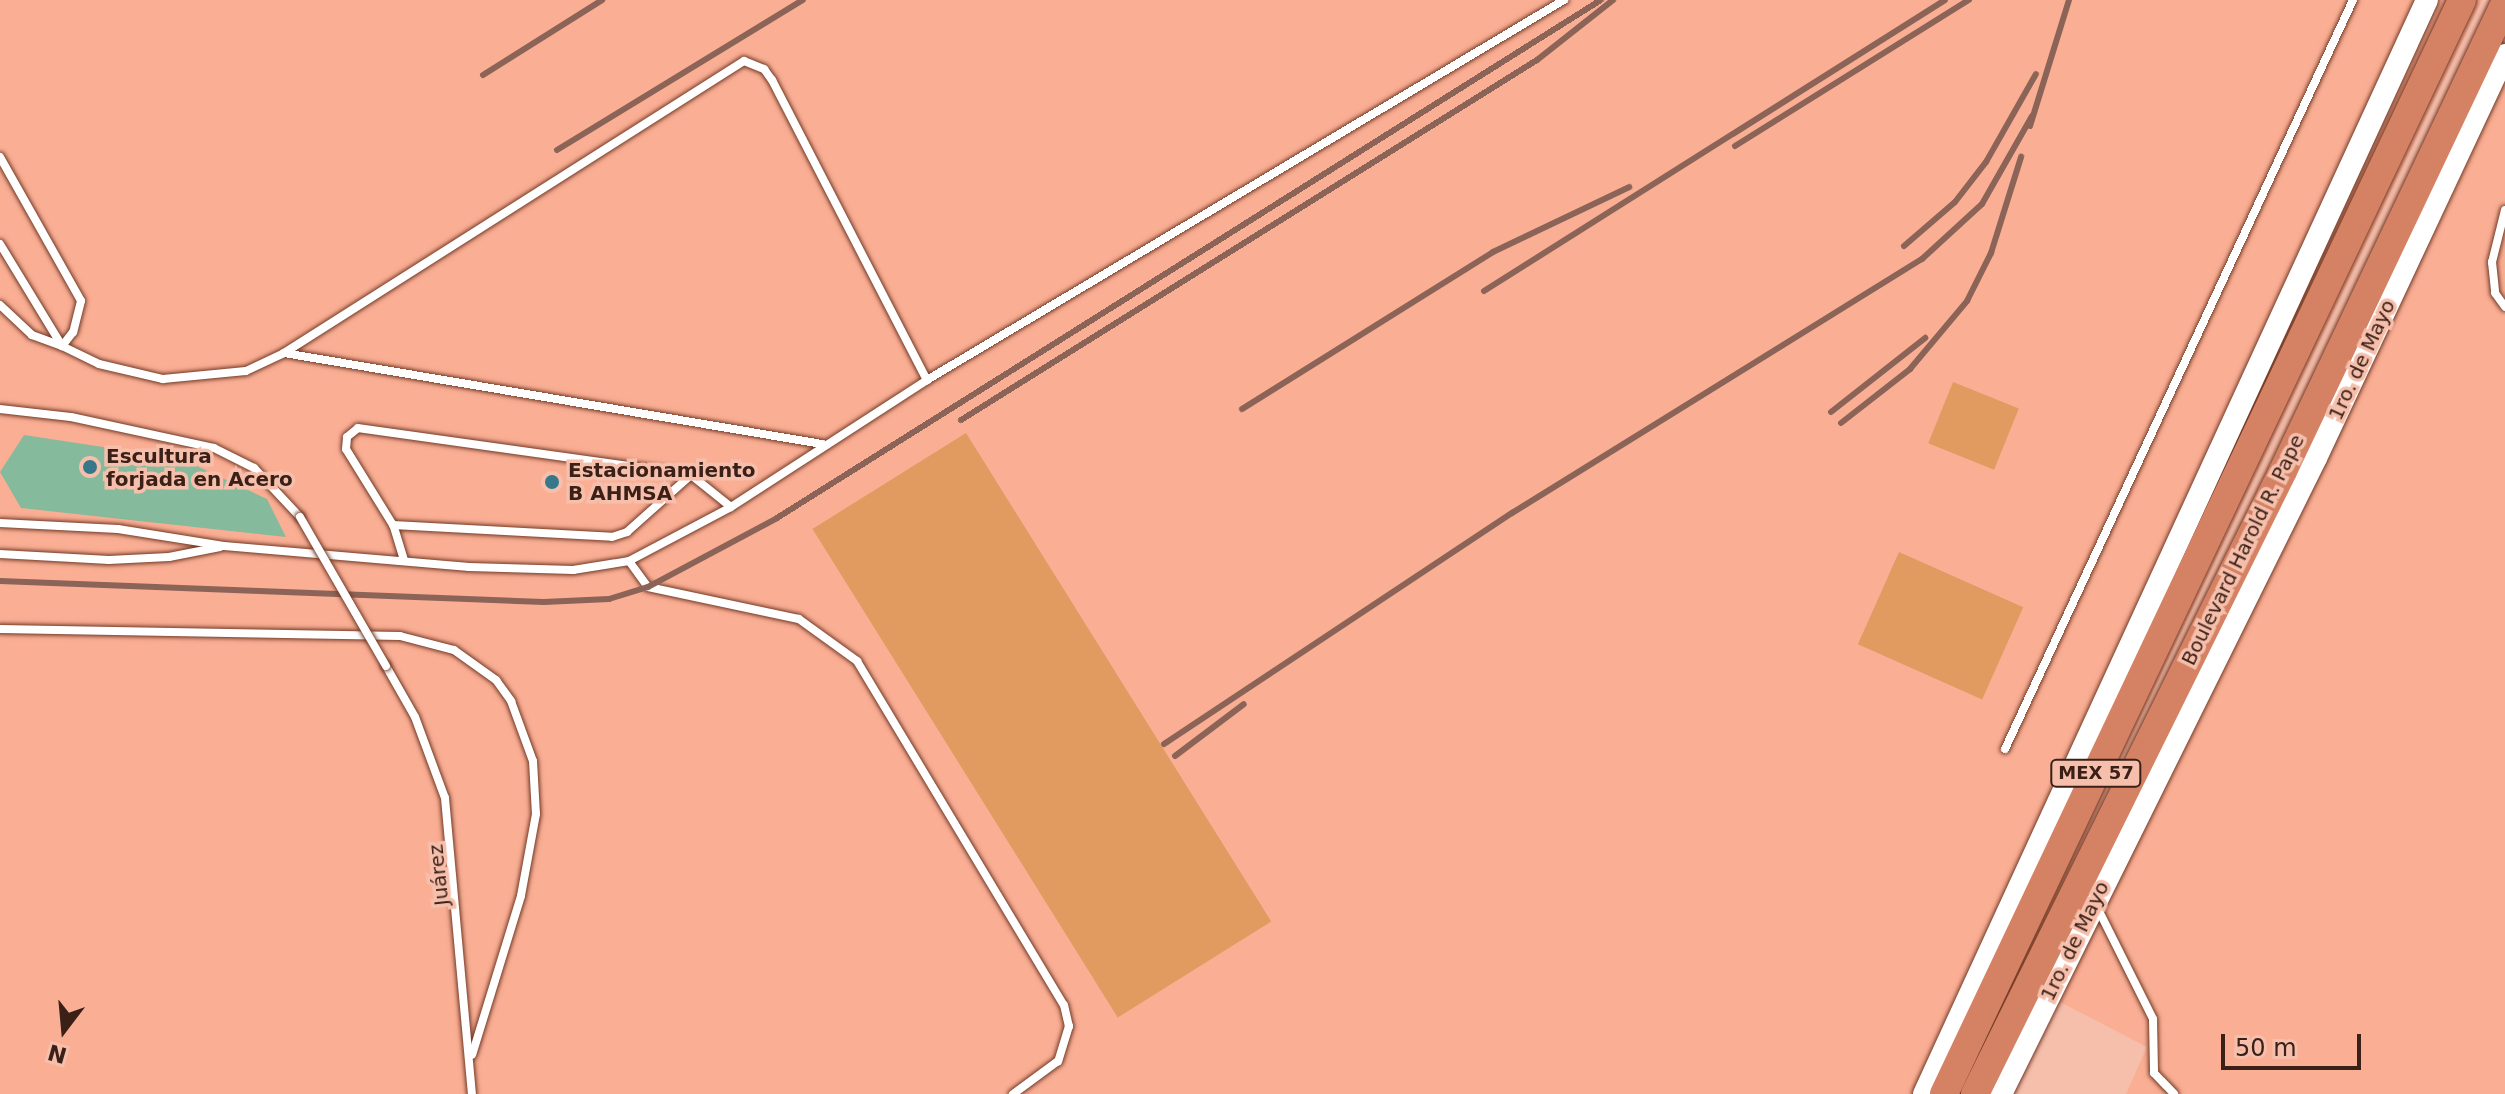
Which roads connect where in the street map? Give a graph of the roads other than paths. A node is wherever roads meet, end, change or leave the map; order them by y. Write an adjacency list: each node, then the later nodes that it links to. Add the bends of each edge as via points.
1 (1564, 0): 14 (lane)
2 (2353, 0): 26 (lane)
3 (2427, 0): 31 (main road)
4 (2462, 0): 32 (highway, Boulevard Harold R. Pape / MEX 57)
5 (2505, 3): 33 (highway, Boulevard Harold R. Pape / MEX 57, via 2283,471)
6 (2505, 55): 27 (main road, 1ro. de Mayo, via 2316,458)
7 (0, 157): 12 (lane, via 79,292 79,317)
8 (2505, 210): 11 (lane, via 2492,262 2495,293)
9 (0, 244): 12 (lane)
10 (0, 305): 12 (lane, via 32,335)
11 (2505, 307)
12 (62, 346): 13 (lane, via 127,373 163,379 246,371)
13 (284, 353): 14 (lane, via 744,61 764,69 772,80); 16 (lane)
14 (927, 380): 16 (lane)
15 (0, 409): 28 (lane, Juárez, bridge, via 71,417 214,448 254,468 300,517 415,717 445,798)
16 (823, 444): 18 (lane)
17 (691, 475): 18 (lane); 20 (lane, via 627,532 612,537); 20 (lane, via 358,428 347,437 346,449)
18 (731, 507): 24 (lane)
19 (0, 523): 21 (lane, via 131,530)
20 (393, 525): 23 (lane)
21 (224, 546): 22 (lane, via 140,559); 23 (lane)
22 (0, 554)
23 (404, 560): 24 (lane, via 534,570)
24 (629, 561): 30 (lane, via 648,587 799,619 857,661 1064,1005 1069,1026 1058,1061)
25 (0, 629): 28 (lane, via 400,636 454,650 496,680 511,701 533,761 536,814 521,896)
26 (2005, 749)
27 (2094, 902): 34 (main road, 1ro. de Mayo); 35 (lane, via 2153,1019 2154,1073)
28 (472, 1055): 29 (lane, Juárez)
29 (472, 1094)
30 (1013, 1094)
31 (1924, 1094)
32 (1944, 1094)
33 (1975, 1094)
34 (2001, 1094)
35 (2174, 1094)

